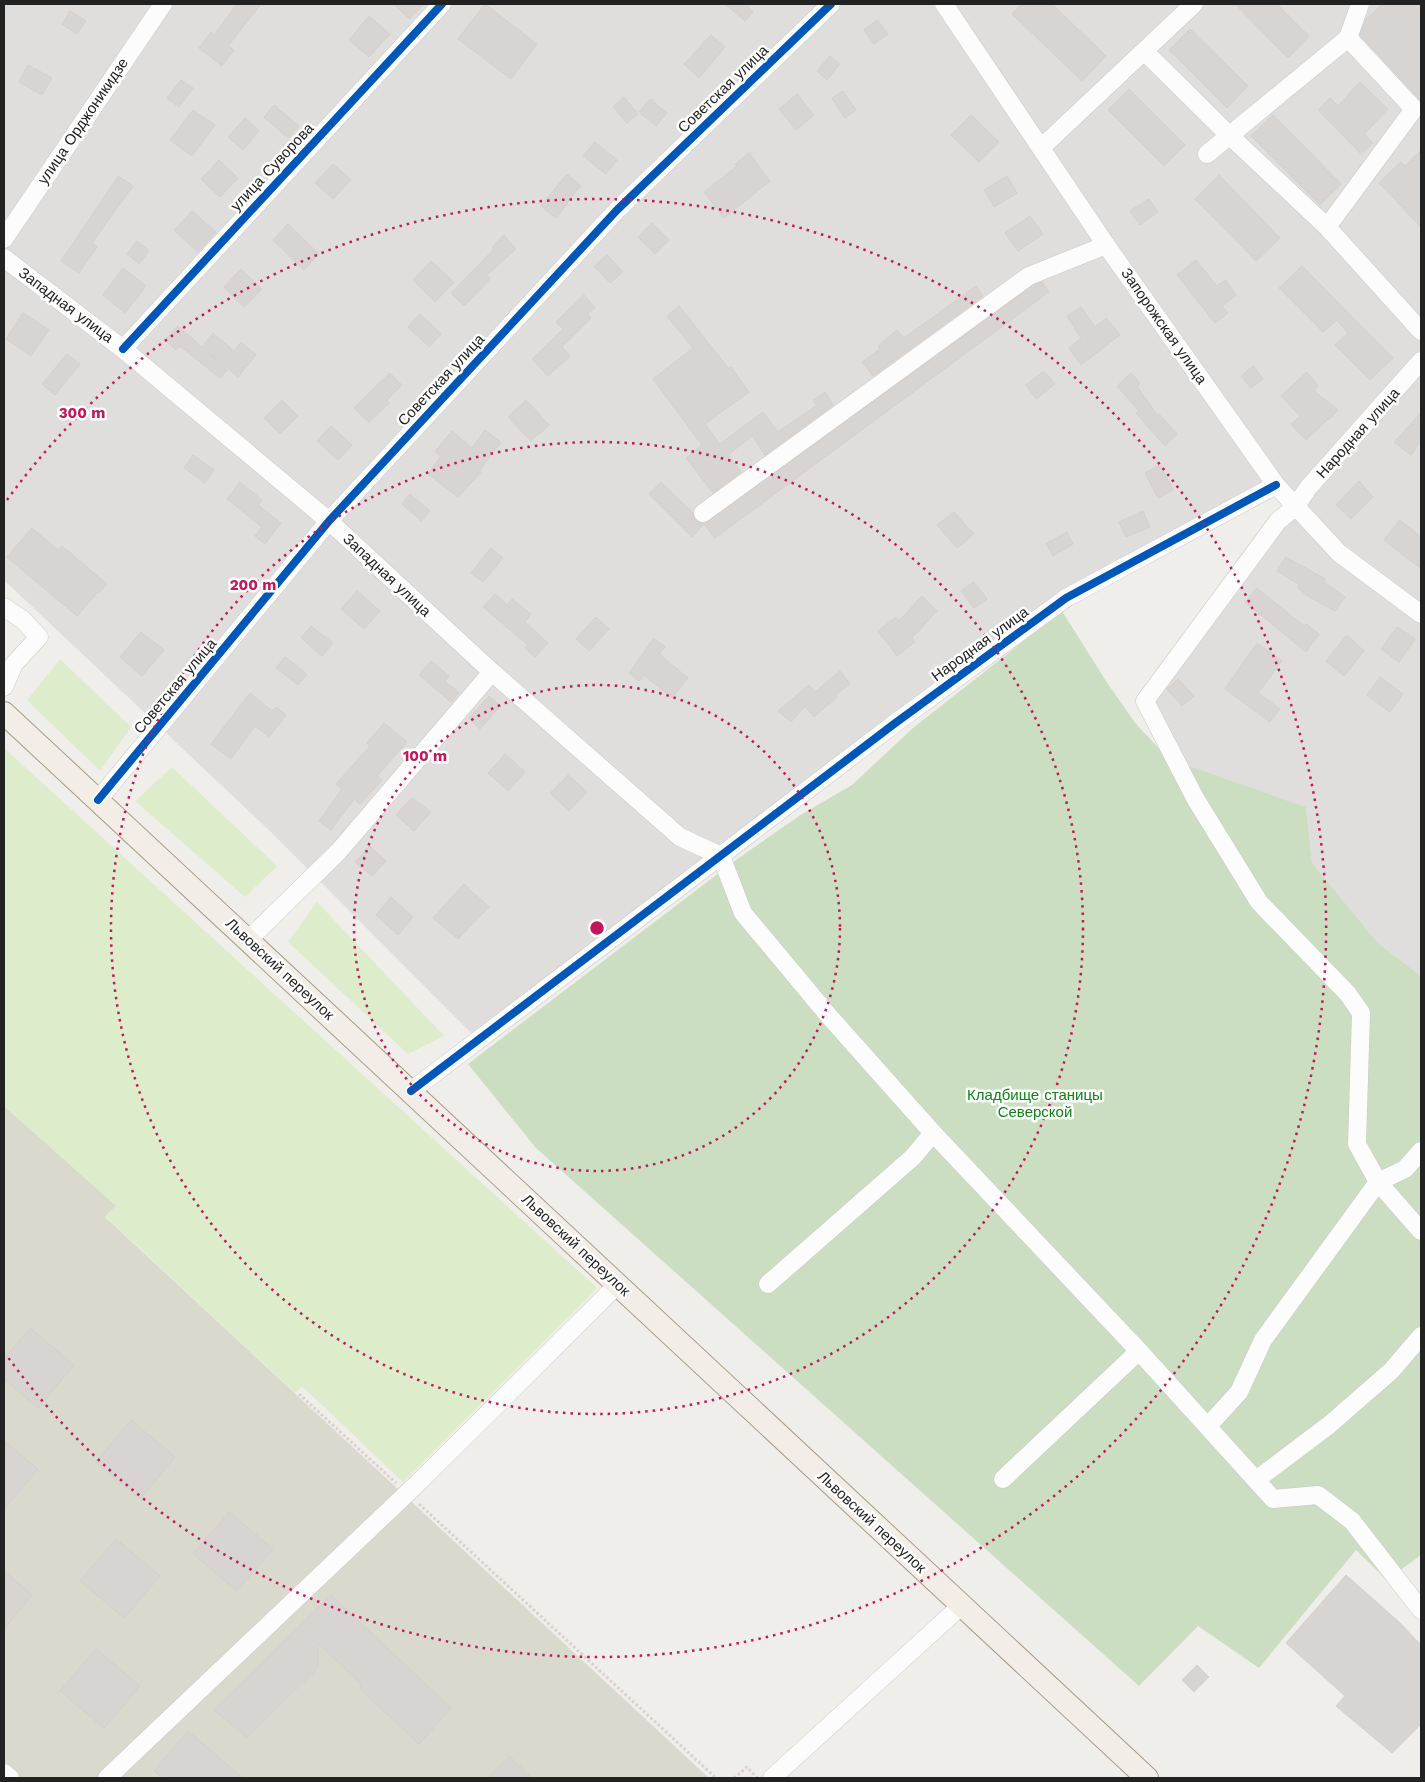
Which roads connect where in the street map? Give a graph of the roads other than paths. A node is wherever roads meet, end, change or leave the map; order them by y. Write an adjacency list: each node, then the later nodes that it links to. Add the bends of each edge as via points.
1 (163, 4): 13 (street, улица Орджоникидзе)
2 (442, 4): 17 (street, улица Суворова)
3 (831, 4): 22 (street, Советская улица, via 617,210)
4 (944, 4): 10 (street, Запорожская улица)
5 (1194, 4): 8 (street)
6 (1360, 4): 7 (street)
7 (1348, 38): 9 (street); 12 (street, via 1414,109)
8 (1144, 50): 9 (street); 10 (street)
9 (1230, 135): 11 (street); 12 (street)
10 (1042, 146): 14 (street, Запорожская улица)
11 (1207, 154)
12 (1328, 227): 16 (street)
13 (4, 239)
14 (1106, 245): 19 (street, Запорожская улица); 21 (street, via 1029,276)
15 (4, 258): 17 (street, Западная улица)
16 (1421, 331)
17 (123, 349): 22 (street, Западная улица)
18 (1421, 361): 20 (street, Народная улица, via 1308,488)
19 (1276, 485): 20 (street, Запорожская улица); 29 (street, Народная улица, via 1066,598)
20 (1296, 506): 24 (street, Запорожская улица, via 1339,553); 34 (street, Народная улица, via 1278,521 1145,701 1195,798 1260,902 1348,994 1361,1013 1357,1144)
21 (703, 513)
22 (329, 521): 25 (street, Западная улица); 28 (street, Советская улица)
23 (4, 607): 26 (street, via 39,637 14,664)
24 (1421, 614)
25 (492, 672): 29 (street, Западная улица, via 680,837); 30 (street, via 339,851)
26 (4, 687)
27 (4, 713): 28 (main road, Львовский переулок)
28 (98, 800): 30 (main road, Львовский переулок)
29 (721, 856): 31 (street, Народная улица); 32 (street, via 743,913)
30 (248, 940): 31 (main road, Львовский переулок)
31 (411, 1091): 36 (main road, Львовский переулок)
32 (933, 1133): 37 (street, via 913,1157); 39 (street)
33 (1421, 1151): 34 (street, via 1405,1169)
34 (1378, 1182): 35 (street); 40 (street, via 1264,1340 1239,1392)
35 (1421, 1231)
36 (618, 1284): 43 (main road, Львовский переулок); 48 (street, via 407,1493)
37 (768, 1284)
38 (1421, 1336): 42 (street, via 1391,1371 1329,1425)
39 (1139, 1351): 40 (street); 41 (street)
40 (1208, 1426): 42 (street)
41 (1003, 1479)
42 (1256, 1480): 44 (street, via 1273,1498 1318,1495 1352,1521)
43 (962, 1606): 46 (street); 49 (main road, Львовский переулок)
44 (1421, 1610)
45 (4, 1773): 47 (street)
46 (775, 1777)
47 (10, 1778)
48 (107, 1778)
49 (1147, 1778)

